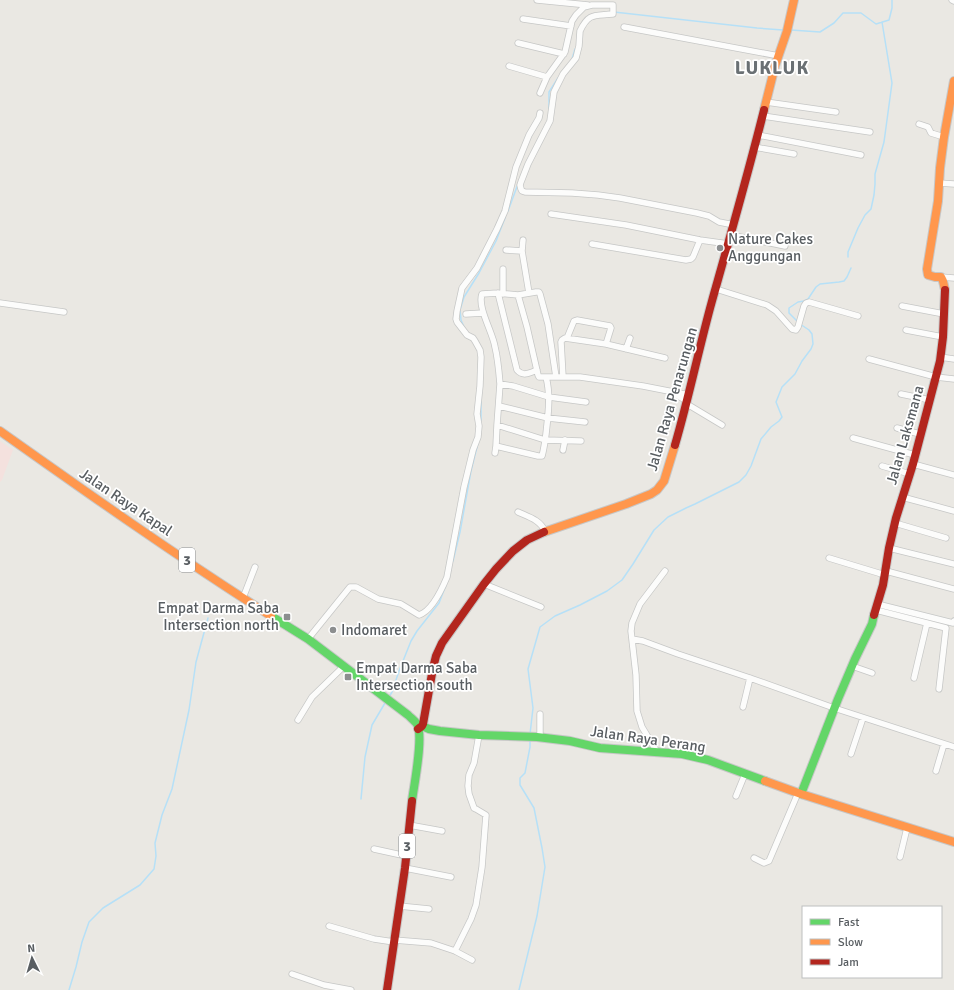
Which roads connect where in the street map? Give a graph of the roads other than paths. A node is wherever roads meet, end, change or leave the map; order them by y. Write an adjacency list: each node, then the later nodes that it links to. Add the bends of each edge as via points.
1 (537, 0): 3 (street)
2 (794, 0): 9 (main road, Jalan Raya Penarungan)
3 (592, 5): 5 (street, via 580,10); 27 (street, via 613,5 613,14 593,16 585,21 580,31 576,58 563,74 554,92 550,119)
4 (523, 19): 5 (street)
5 (571, 26): 8 (street)
6 (624, 27): 9 (street)
7 (518, 43): 8 (street)
8 (564, 54): 11 (street)
9 (778, 56): 14 (main road, Jalan Raya Penarungan)
10 (509, 66): 11 (street)
11 (547, 77): 13 (street)
12 (954, 81): 18 (main road)
13 (540, 93)
14 (766, 102): 15 (street); 17 (main road, Jalan Raya Penarungan)
15 (836, 112)
16 (540, 113): 24 (street)
17 (763, 116): 20 (street); 21 (main road, Jalan Raya Penarungan)
18 (951, 116): 22 (main road)
19 (919, 124): 22 (street, via 928,127 931,133)
20 (870, 132)
21 (758, 135): 23 (main road, Jalan Raya Penarungan); 26 (street)
22 (944, 137): 28 (main road)
23 (754, 147): 25 (street); 31 (main road, Jalan Raya Penarungan)
24 (523, 152): 27 (street); 116 (street, via 497,229 477,268 462,288 457,311 457,322 480,350 477,414 479,426 464,487 447,577 442,590 428,609 418,615 401,604 378,599 356,587 350,587)
25 (794, 154)
26 (861, 155)
27 (533, 156): 31 (street, via 520,185 524,192 620,198 697,213 718,222)
28 (939, 183): 29 (street); 41 (main road, via 927,269 928,275)
29 (954, 184)
30 (551, 214): 34 (street, via 626,225)
31 (734, 225): 32 (main road, Jalan Raya Penarungan)
32 (731, 235): 36 (main road, Jalan Raya Penarungan); 37 (street)
33 (523, 240): 39 (street)
34 (700, 240): 35 (street, via 693,257 686,260); 36 (street)
35 (592, 244)
36 (728, 244): 43 (main road, Jalan Raya Penarungan)
37 (785, 246)
38 (506, 250): 39 (street)
39 (522, 251): 45 (street)
40 (503, 270): 44 (street)
41 (941, 277): 42 (street); 52 (main road, Jalan Laksmana, via 945,288)
42 (954, 278)
43 (716, 289): 53 (street, via 767,305 796,330 804,306 809,302); 73 (main road, Jalan Raya Penarungan)
44 (501, 293): 46 (street); 50 (street, via 482,294); 64 (street, via 517,370 524,374)
45 (529, 293): 46 (street); 66 (street, via 540,294 548,324)
46 (518, 295): 64 (street)
47 (0, 303): 49 (street)
48 (902, 306): 52 (street)
49 (64, 312)
50 (483, 313): 51 (street); 70 (street, via 495,346)
51 (466, 314)
52 (944, 314): 55 (main road, Jalan Laksmana)
53 (858, 316)
54 (906, 330): 55 (street)
55 (943, 337): 60 (main road, Jalan Laksmana)
56 (568, 338): 58 (street); 58 (street, via 574,321 578,320 610,326 612,328); 67 (street, via 561,342)
57 (630, 338): 59 (street)
58 (606, 344): 59 (street)
59 (626, 349): 61 (street)
60 (940, 357): 62 (street); 68 (main road, Jalan Laksmana)
61 (665, 358)
62 (954, 359)
63 (869, 360): 68 (street)
64 (537, 370): 65 (street, via 538,376)
65 (546, 377): 66 (street); 72 (street)
66 (556, 377): 67 (street)
67 (563, 377): 73 (street, via 643,386 669,391)
68 (936, 377): 69 (street); 74 (main road, Jalan Laksmana)
69 (954, 379)
70 (500, 384): 72 (street); 76 (street)
71 (900, 394): 74 (street)
72 (549, 396): 75 (street); 77 (street)
73 (688, 400): 80 (street); 100 (main road, Jalan Raya Penarungan, via 670,463 658,490 626,504)
74 (930, 400): 83 (main road, Jalan Laksmana)
75 (586, 402)
76 (499, 406): 77 (street); 79 (street)
77 (548, 418): 78 (street); 85 (street)
78 (585, 422)
79 (497, 425): 85 (street); 88 (street)
80 (722, 425)
81 (897, 428): 83 (street)
82 (0, 431): 110 (main road, Jalan Raya Kapal / 3)
83 (920, 434): 91 (main road, Jalan Laksmana)
84 (853, 438): 91 (street)
85 (545, 440): 86 (street); 88 (street, via 543,455 540,456)
86 (564, 440): 87 (street); 89 (street)
87 (581, 441)
88 (496, 446): 90 (street)
89 (563, 450)
90 (495, 453)
91 (915, 455): 92 (main road, Jalan Laksmana)
92 (913, 464): 94 (main road, Jalan Laksmana); 95 (street)
93 (882, 466): 94 (street)
94 (910, 474): 96 (main road, Jalan Laksmana)
95 (954, 475)
96 (902, 497): 97 (street); 99 (main road, Jalan Laksmana)
97 (954, 511)
98 (518, 512): 100 (street, via 535,520)
99 (895, 523): 101 (street); 102 (main road, Jalan Laksmana)
100 (545, 531): 108 (main road, Jalan Raya Penarungan, via 520,545)
101 (946, 538)
102 (889, 548): 104 (street); 107 (main road, Jalan Laksmana)
103 (829, 558): 107 (street)
104 (954, 564)
105 (255, 567): 110 (street)
106 (665, 570): 115 (street, via 640,604 632,623)
107 (885, 573): 109 (street); 112 (main road, Jalan Laksmana)
108 (484, 584): 111 (street); 128 (main road, Jalan Raya Penarungan, via 436,656 426,710)
109 (954, 589)
110 (243, 598): 116 (main road, Jalan Raya Kapal / 3)
111 (541, 607)
112 (877, 607): 113 (street, via 953,623); 114 (street); 117 (main road, Jalan Laksmana, via 872,624)
113 (954, 621)
114 (928, 623): 121 (street); 122 (street, via 946,628)
115 (632, 639): 120 (street, via 643,640); 133 (street, via 637,711 642,728)
116 (308, 640): 118 (main road, Jalan Raya Kapal / 3)
117 (852, 666): 119 (street); 124 (main road, Jalan Laksmana)
118 (343, 667): 127 (street, via 312,697); 128 (main road, Jalan Raya Kapal / 3)
119 (872, 673)
120 (750, 678): 123 (street); 124 (street)
121 (914, 678)
122 (938, 689)
123 (743, 707)
124 (834, 708): 126 (street); 137 (main road, Jalan Laksmana)
125 (540, 714): 130 (street)
126 (863, 718): 131 (street); 134 (street)
127 (298, 720)
128 (420, 727): 129 (main road, Jalan Raya Perang); 139 (main road, 3)
129 (479, 735): 130 (main road, Jalan Raya Perang); 153 (street, via 468,786 474,808 486,815 482,867 476,905)
130 (539, 737): 133 (main road, Jalan Raya Perang, via 600,748)
131 (944, 744): 132 (street); 135 (street)
132 (954, 747)
133 (657, 752): 136 (main road, Jalan Raya Perang, via 692,756)
134 (851, 754)
135 (936, 771)
136 (745, 774): 137 (main road, Jalan Raya Perang); 138 (street)
137 (800, 793): 140 (main road, Jalan Raya Perang); 146 (street, via 769,861 764,863)
138 (736, 796)
139 (409, 825): 141 (street); 144 (main road, 3)
140 (907, 828): 142 (main road, Jalan Raya Perang); 145 (street)
141 (442, 831)
142 (954, 842)
143 (374, 849): 144 (street)
144 (406, 856): 147 (main road, 3)
145 (900, 857)
146 (754, 858)
147 (404, 868): 148 (street); 149 (main road, 3)
148 (451, 877)
149 (399, 906): 150 (street); 152 (main road, 3)
150 (429, 909)
151 (329, 926): 152 (street, via 374,939)
152 (394, 941): 153 (street, via 431,943); 157 (main road, 3)
153 (455, 951): 154 (street)
154 (472, 960)
155 (292, 974): 156 (street, via 324,985)
156 (351, 990)
157 (388, 990)

